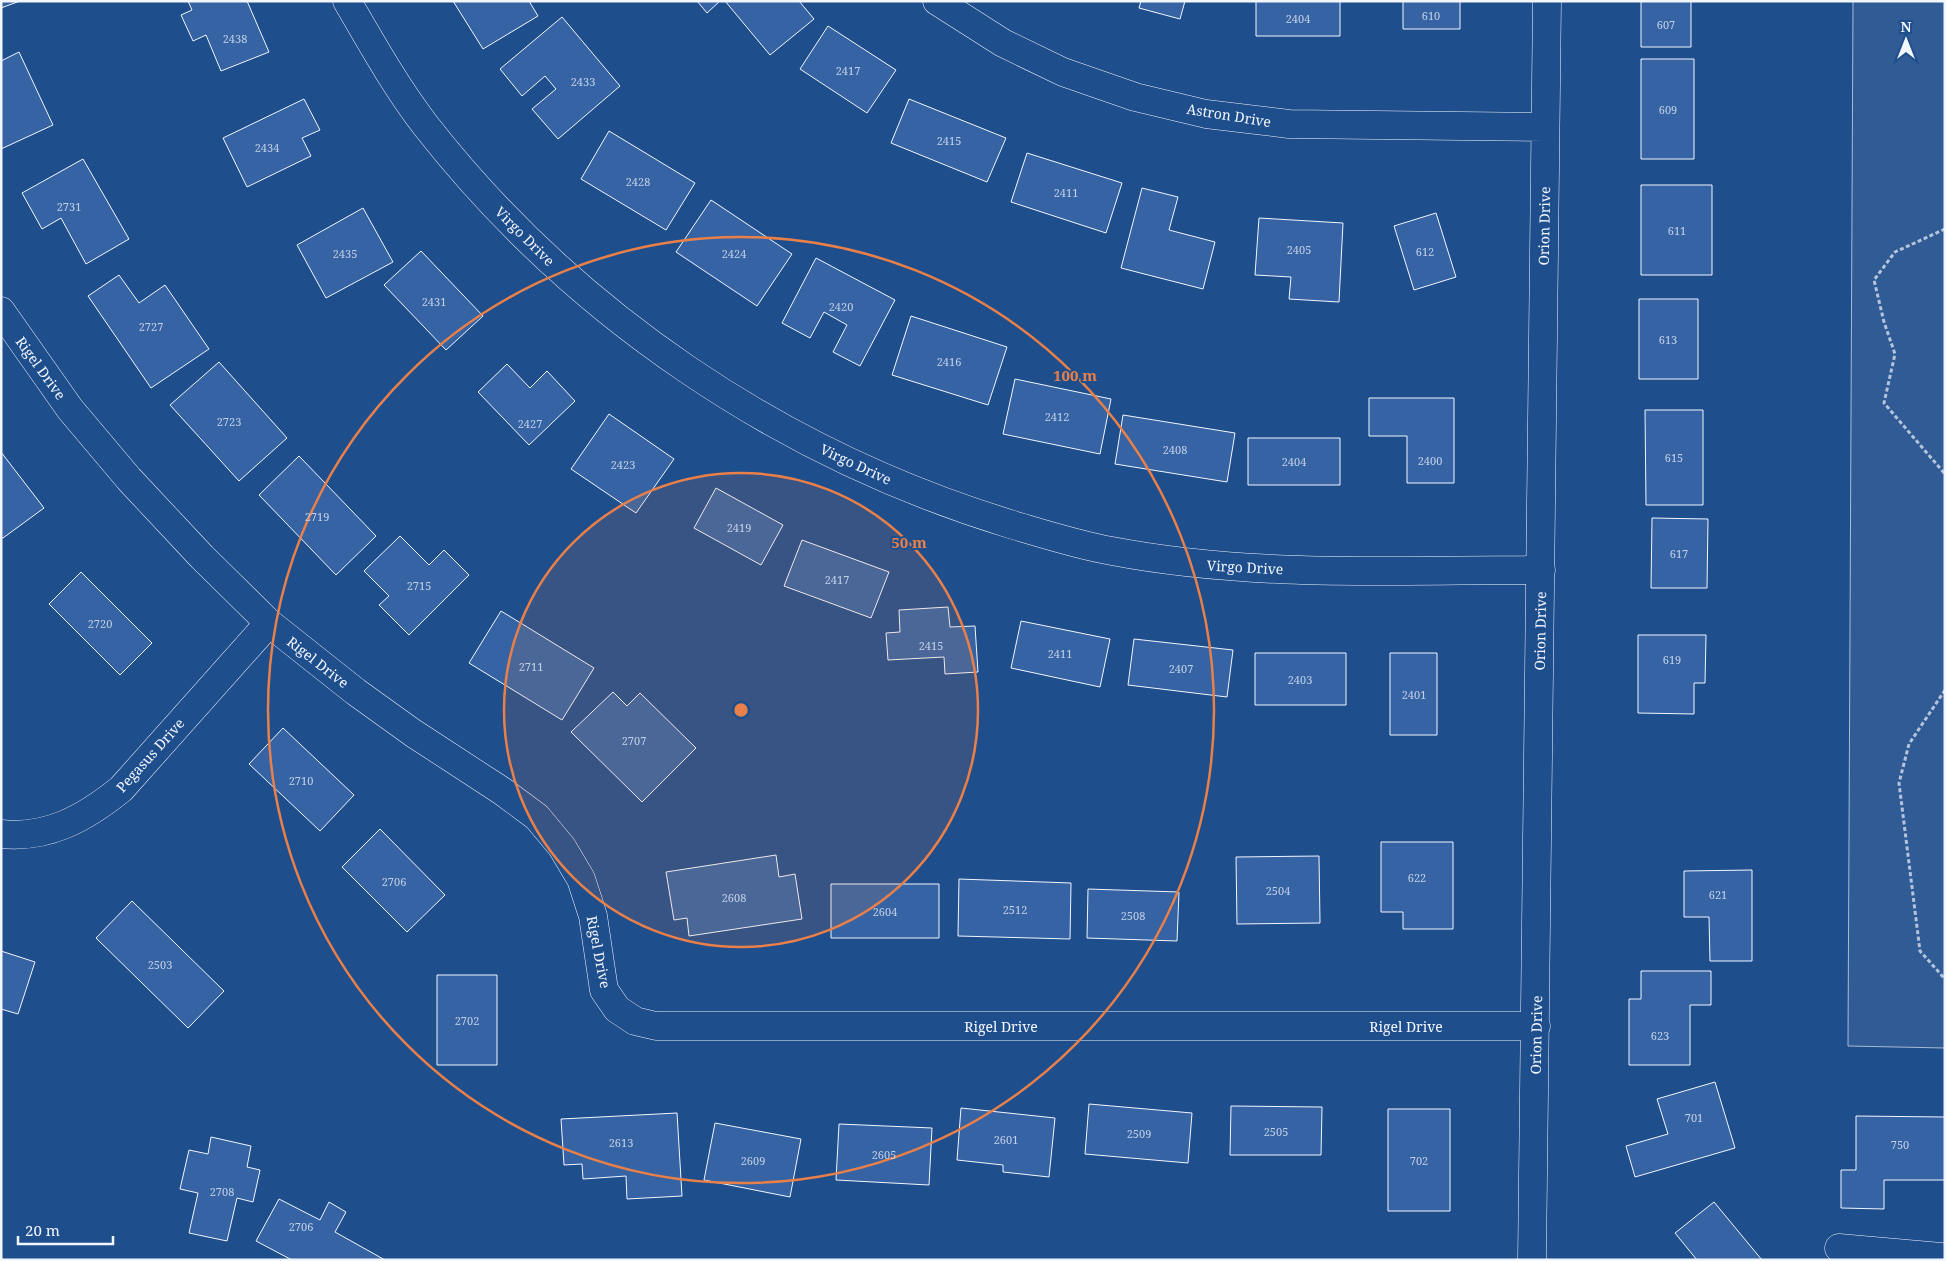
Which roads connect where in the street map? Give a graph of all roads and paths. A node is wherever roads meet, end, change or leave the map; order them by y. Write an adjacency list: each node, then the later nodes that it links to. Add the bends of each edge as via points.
1 (347, 1): 8 (street, Virgo Drive, via 380,58 424,123 473,183 533,245 580,289 654,347 724,393 822,449 958,508 1110,551 1193,564 1268,569)
2 (938, 1): 4 (street, Astron Drive, via 1003,43 1063,72 1135,97 1206,114 1289,124)
3 (1547, 1): 4 (street, Orion Drive)
4 (1545, 127): 8 (street, Orion Drive)
5 (1945, 229): 7 (path, via 1895,252 1874,280 1895,354 1884,403)
6 (1, 311): 9 (street, Rigel Drive, via 70,409 129,479)
7 (1945, 474)
8 (1541, 570): 13 (street, Orion Drive)
9 (269, 623): 11 (street, Pegasus Drive, via 121,789 98,808 72,823 45,832 17,836); 13 (street, Rigel Drive, via 392,718 536,817 562,847 580,879 593,916 604,990 617,1009 635,1021 656,1026)
10 (1945, 690): 12 (path, via 1909,744 1898,783 1920,951)
11 (1, 834)
12 (1945, 979)
13 (1536, 1026): 15 (street, Orion Drive)
14 (1839, 1248): 16 (street, via 1941,1256)
15 (1532, 1260)
16 (1945, 1260)

